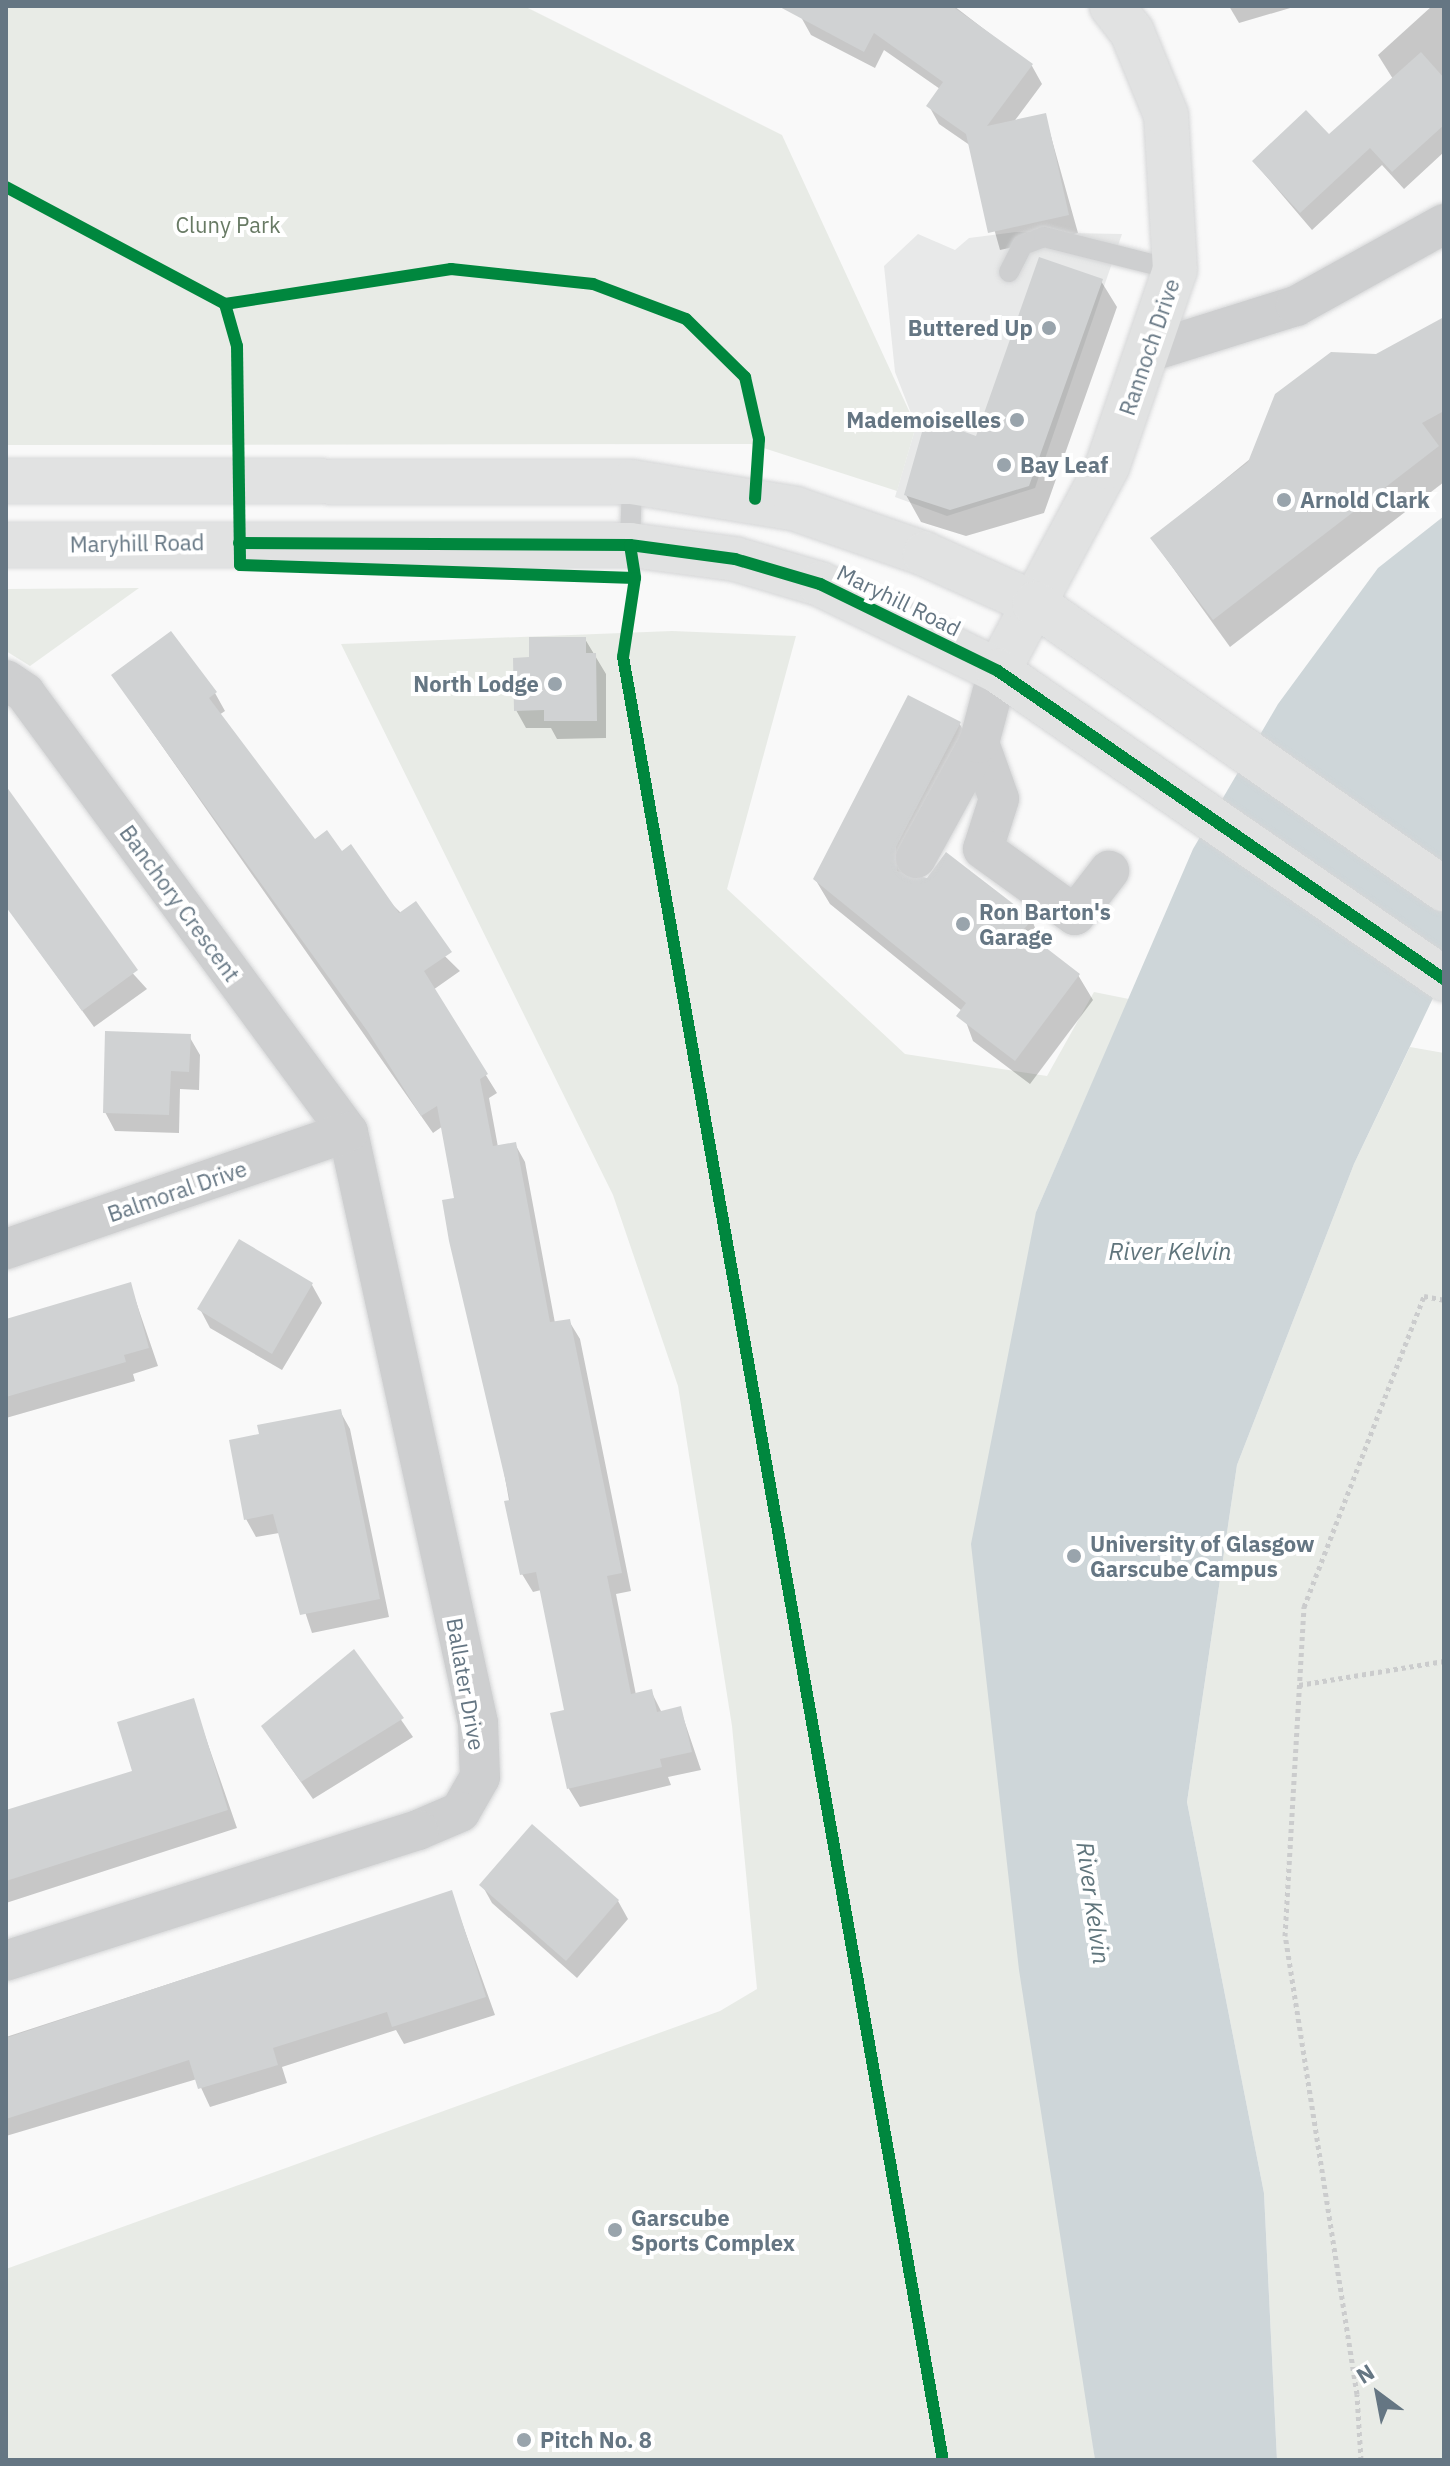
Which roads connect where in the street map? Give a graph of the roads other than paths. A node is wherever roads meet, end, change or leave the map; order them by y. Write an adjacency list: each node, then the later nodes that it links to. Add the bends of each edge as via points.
1 (1112, 6): 3 (main road, Rannoch Drive, via 1132,32 1166,115)
2 (1444, 224): 5 (street, via 1296,306)
3 (1175, 270): 4 (lane, via 1044,237 1023,245); 5 (main road, Rannoch Drive)
4 (1009, 272)
5 (1152, 351): 10 (main road, Rannoch Drive, via 1103,475)
6 (6, 481): 7 (main road, Maryhill Road)
7 (632, 482): 9 (lane); 10 (main road, Maryhill Road, via 796,509 925,554)
8 (6, 545): 9 (main road, Maryhill Road)
9 (628, 567): 11 (main road, Maryhill Road, via 735,559 820,584)
10 (1035, 604): 11 (main road, Rannoch Drive); 16 (main road, Maryhill Road, via 1216,724)
11 (998, 671): 13 (street); 17 (main road, Maryhill Road)
12 (6, 680): 18 (street, Banchory Crescent, via 25,693)
13 (979, 743): 14 (street); 15 (street, via 999,799 983,849 1075,915)
14 (916, 858)
15 (1109, 871)
16 (1444, 889)
17 (1444, 979)
18 (348, 1132): 19 (street, Balmoral Drive); 20 (street, Ballater Drive, via 478,1723 480,1777 460,1812 418,1830)
19 (6, 1249)
20 (6, 1961)

